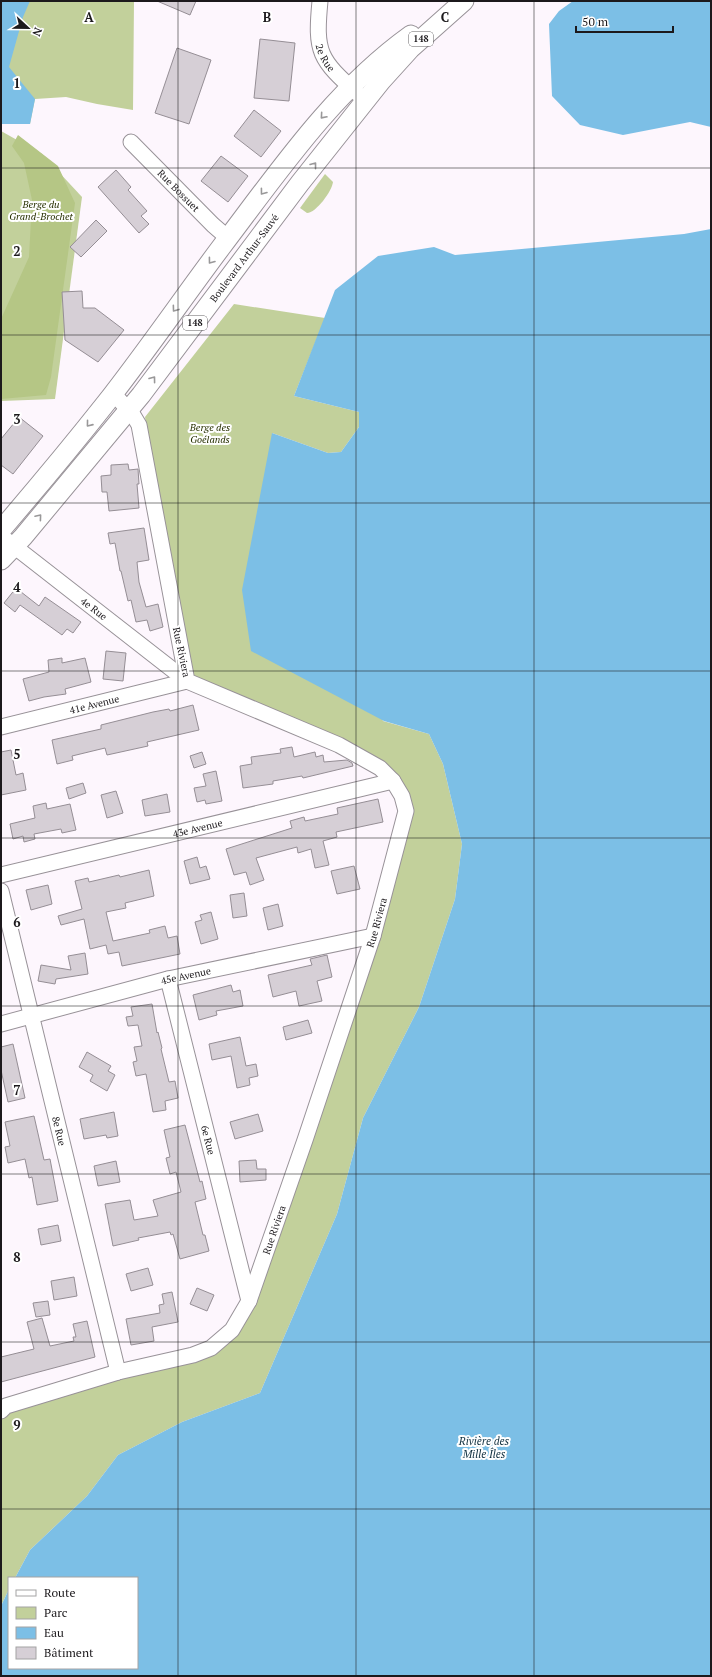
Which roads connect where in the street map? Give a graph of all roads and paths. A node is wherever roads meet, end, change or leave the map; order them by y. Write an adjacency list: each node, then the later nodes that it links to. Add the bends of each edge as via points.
1 (320, 1): 3 (street, 2e Rue, via 318,36 321,52 326,62)
2 (463, 1): 3 (main road, Boulevard Arthur-Sauvé / 148, via 398,44); 4 (main road, Boulevard Arthur-Sauvé / 148, via 410,49)
3 (350, 87): 4 (street, 2e Rue); 6 (main road, Boulevard Arthur-Sauvé / 148, one-way to 6, via 311,130)
4 (364, 100): 8 (main road, Boulevard Arthur-Sauvé / 148, one-way to 4)
5 (131, 142): 6 (street, Rue Bossuet)
6 (228, 238): 7 (main road, Boulevard Arthur-Sauvé / 148, one-way to 7)
7 (113, 393): 8 (street, Rue Riviera); 9 (main road, Boulevard Arthur-Sauvé / 148, one-way to 9)
8 (128, 410): 10 (main road, Boulevard Arthur-Sauvé / 148, one-way to 8); 11 (street, Rue Riviera, via 139,425)
9 (1, 530)
10 (5, 547): 11 (street, 4e Rue)
11 (187, 681): 12 (street, 41e Avenue); 13 (street, Rue Riviera, via 339,745 380,768)
12 (1, 727)
13 (393, 781): 14 (street, 43e Avenue); 16 (street, Rue Riviera, via 402,796 406,810)
14 (1, 875)
15 (1, 891): 18 (street, 8e Rue)
16 (373, 936): 17 (street, 45e Avenue); 20 (street, Rue Riviera)
17 (168, 979): 18 (street, 45e Avenue); 20 (street, 6e Rue)
18 (32, 1016): 19 (street, 45e Avenue); 21 (street, 8e Rue)
19 (1, 1024)
20 (249, 1302): 21 (street, Rue Riviera, via 232,1330 211,1348 193,1355)
21 (118, 1372): 22 (street, Rue Riviera)
22 (3, 1408)

